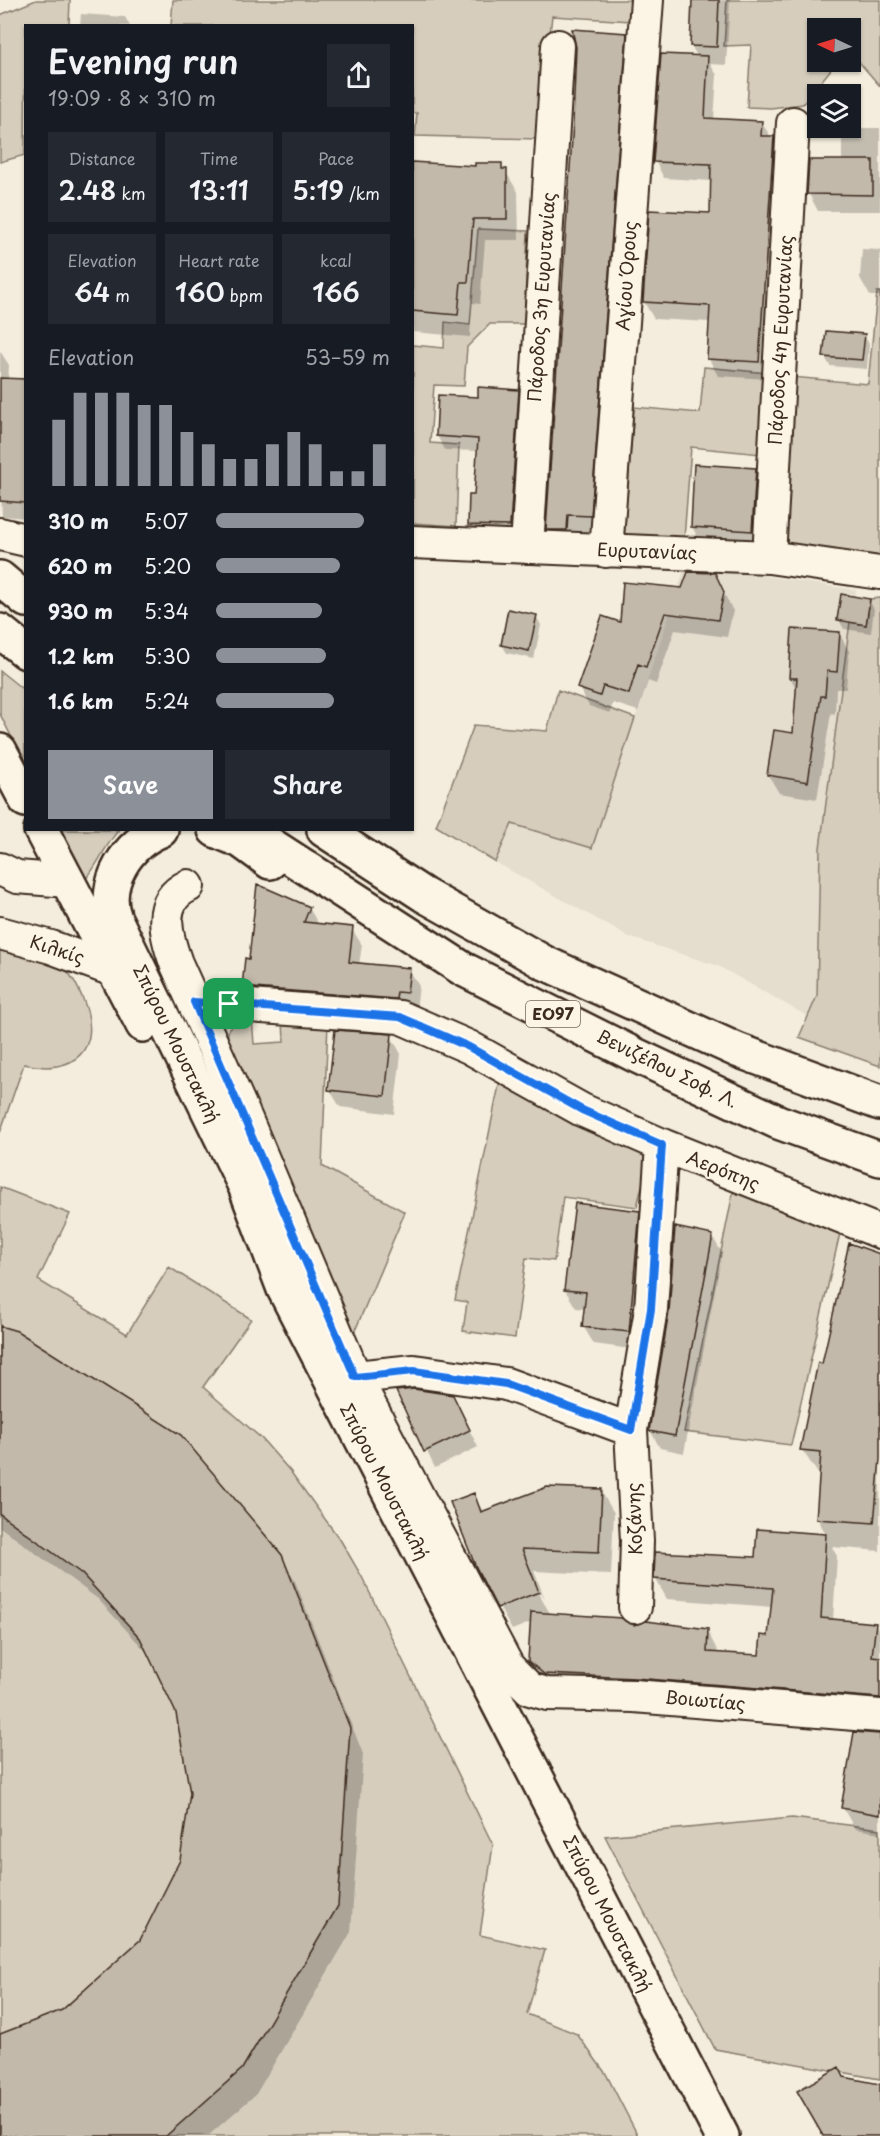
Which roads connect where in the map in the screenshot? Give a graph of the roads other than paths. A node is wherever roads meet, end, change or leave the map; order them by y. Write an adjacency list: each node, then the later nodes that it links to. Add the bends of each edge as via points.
1 (647, 0): 8 (street, Αγίου Όρους)
2 (558, 46): 7 (street, Πάροδος 3η Ευρυτανίας)
3 (793, 123): 9 (street, Πάροδος 4η Ευρυτανίας)
4 (0, 534): 5 (street)
5 (24, 540)
6 (414, 542): 7 (street, Ευρυτανίας)
7 (527, 547): 8 (street, Ευρυτανίας)
8 (606, 551): 9 (street, Ευρυτανίας)
9 (769, 557): 10 (street, Ευρυτανίας)
10 (880, 573)
11 (0, 578): 12 (main road)
12 (24, 598)
13 (0, 631): 14 (main road)
14 (24, 650)
15 (0, 751): 16 (main road)
16 (24, 796)
17 (42, 831): 23 (main road, Σπύρου Μουστακλή)
18 (159, 831): 33 (main road, Σπύρου Μουστακλή, via 138,842 120,866 113,886 112,911 245,1186)
19 (217, 831): 25 (main road, via 241,841 269,861)
20 (250, 831): 25 (main road, Βενιζέλου Σοφ. Λ. / ΕΟ97)
21 (326, 831): 29 (main road, ΕΟ97, via 424,895 545,963 737,1050)
22 (0, 869): 23 (street, via 17,877)
23 (68, 881): 27 (main road, Σπύρου Μουστακλή)
24 (188, 886): 28 (street, Σπύρου Μουστακλή, via 170,899 165,921 169,943)
25 (335, 888): 31 (main road, Βενιζέλου Σοφ. Λ. / ΕΟ97, via 463,969 633,1054 778,1122)
26 (0, 933): 27 (street, Κιλκίς)
27 (113, 970): 33 (main road, Σπύρου Μουστακλή, via 223,1185)
28 (194, 1002): 30 (street, Αερόπης, via 400,1017 469,1047 582,1110); 34 (street, Σπύρου Μουστακλή)
29 (880, 1103)
30 (662, 1145): 32 (street, Αερόπης); 35 (street, Κοζάνης, via 651,1309)
31 (880, 1159)
32 (880, 1232)
33 (284, 1289): 39 (main road, Σπύρου Μουστακλή)
34 (355, 1377): 35 (street, via 414,1371 506,1384); 37 (street, Σπύρου Μουστακλή, via 508,1667)
35 (631, 1430): 36 (street, Κοζάνης, via 637,1541)
36 (635, 1607)
37 (530, 1689): 38 (street, Βοιωτίας, via 547,1694 634,1696)
38 (880, 1716)
39 (722, 2136)

